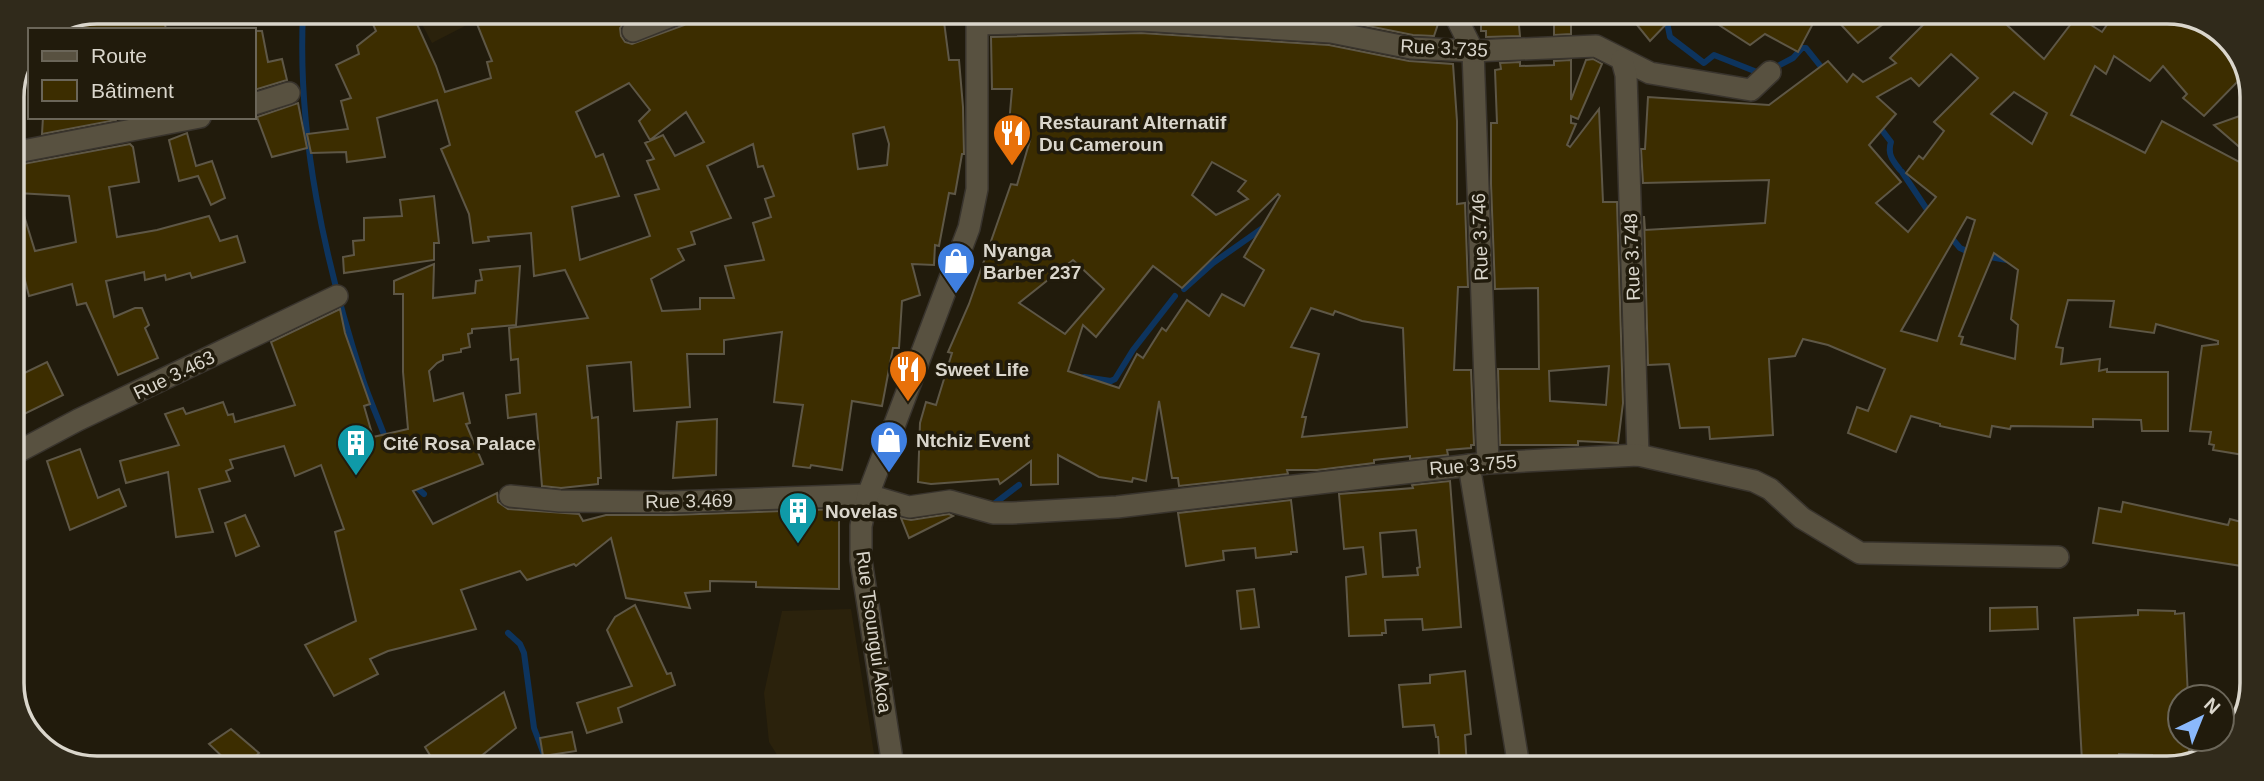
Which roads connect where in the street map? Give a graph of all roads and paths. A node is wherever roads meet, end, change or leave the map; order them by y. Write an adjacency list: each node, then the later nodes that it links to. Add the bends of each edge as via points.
1 (650, 24): 5 (street)
2 (977, 24): 17 (street, Rue Tsoungui Akoa, via 978,189 969,228)
3 (1204, 24): 6 (street, Rue 3.735, via 1331,32 1410,48)
4 (1460, 24): 6 (street, Rue 3.746)
5 (633, 31)
6 (1473, 51): 7 (street, Rue 3.735, via 1596,46); 16 (street, Rue 3.746)
7 (1622, 60): 8 (street, Rue 3.735, via 1650,73 1751,90); 15 (street, Rue 3.748)
8 (1770, 72)
9 (289, 93): 10 (street)
10 (256, 103)
11 (190, 119): 12 (street)
12 (24, 151)
13 (337, 296): 14 (street, Rue 3.463)
14 (25, 448)
15 (1638, 455): 16 (street, Rue 3.755); 19 (street, Rue 3.755, via 1754,481 1802,518 1860,553)
16 (1479, 464): 17 (street, Rue 3.755, via 1117,507 1012,513 993,513 950,501 909,507); 21 (street, Rue 3.746)
17 (868, 495): 18 (street, Rue 3.469, via 671,502); 20 (street, Rue Tsoungui Akoa, via 861,527 861,560)
18 (510, 496)
19 (2058, 557)
20 (891, 756)
21 (1518, 756)

